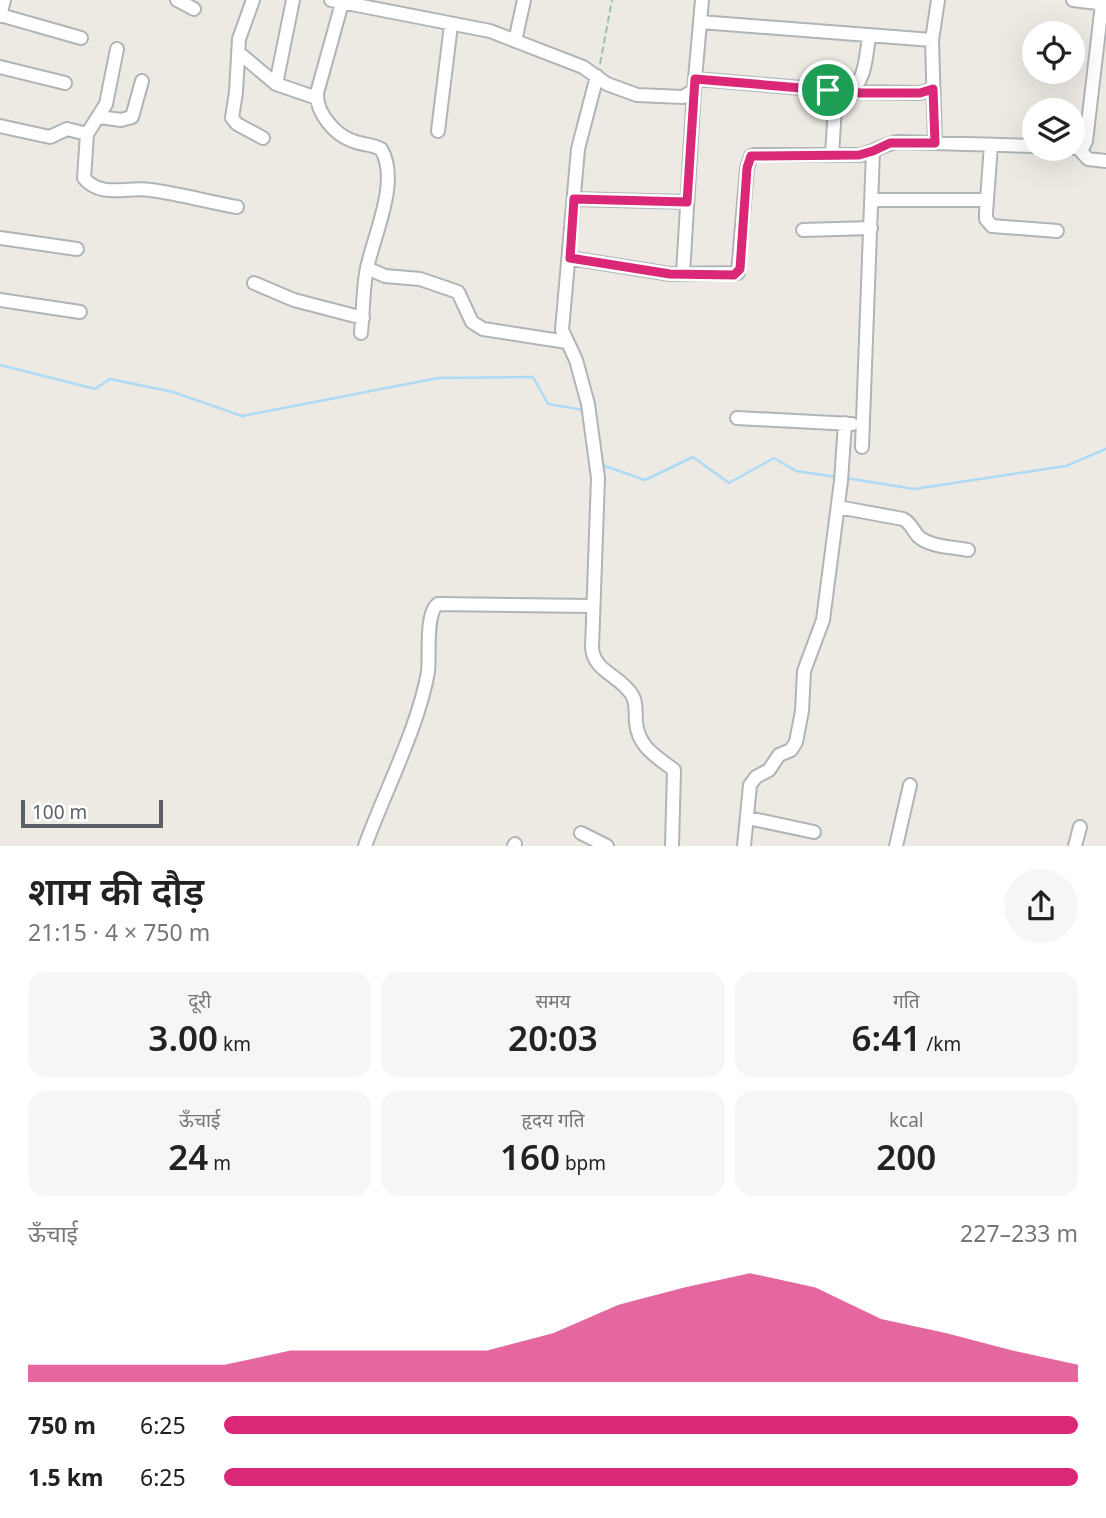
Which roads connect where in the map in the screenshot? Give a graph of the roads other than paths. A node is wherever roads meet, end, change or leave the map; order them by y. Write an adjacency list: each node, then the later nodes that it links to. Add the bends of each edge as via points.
1 (4, 0): 12 (street)
2 (177, 0): 11 (street)
3 (253, 0): 20 (street)
4 (293, 0): 25 (street)
5 (524, 0): 18 (street)
6 (702, 0): 13 (street)
7 (938, 0): 17 (street)
8 (1073, 0): 10 (street)
9 (337, 1): 14 (street); 29 (street)
10 (1104, 4): 35 (street)
11 (194, 9)
12 (0, 15): 16 (street)
13 (700, 22): 15 (street); 26 (street)
14 (450, 25): 18 (street); 32 (street)
15 (869, 37): 17 (street); 28 (street, via 859,81 855,88)
16 (81, 38)
17 (932, 40): 27 (street)
18 (515, 41): 22 (street)
19 (117, 49): 30 (street)
20 (238, 52): 25 (street); 34 (street, via 232,118)
21 (0, 67): 24 (street)
22 (597, 76): 26 (street, via 637,95 683,97); 43 (street, via 578,149)
23 (142, 81): 30 (street, via 132,117)
24 (65, 83)
25 (275, 84): 29 (street)
26 (695, 85): 28 (street); 46 (street)
27 (933, 89): 28 (street, via 920,93); 36 (street)
28 (842, 91): 40 (street)
29 (317, 98): 54 (street, via 321,113 340,133 384,153 387,192)
30 (100, 117): 33 (street)
31 (0, 126): 33 (street, via 50,137 67,129)
32 (439, 131)
33 (87, 134): 47 (street, via 84,173 89,183 120,192 149,189)
34 (263, 138)
35 (1085, 142)
36 (935, 143): 37 (street); 39 (street, via 890,143)
37 (991, 145): 38 (street); 45 (street)
38 (1022, 146)
39 (873, 151): 40 (street); 44 (street)
40 (832, 155): 55 (street, via 751,156 738,273)
41 (1085, 156): 42 (street)
42 (1106, 161)
43 (574, 199): 46 (street); 53 (street)
44 (872, 200): 45 (street); 48 (street)
45 (986, 200): 50 (street, via 986,219 992,226)
46 (687, 202): 55 (street)
47 (237, 207)
48 (871, 228): 49 (street); 64 (street)
49 (803, 230)
50 (1057, 231)
51 (0, 237): 52 (street)
52 (77, 249)
53 (570, 258): 55 (street); 61 (street, via 562,330)
54 (367, 268): 59 (street); 61 (street, via 458,292 472,322 483,329)
55 (683, 274)
56 (254, 283): 59 (street, via 294,300)
57 (0, 300): 58 (street)
58 (80, 312)
59 (363, 318): 60 (street)
60 (362, 333)
61 (567, 342): 68 (street, via 589,410 598,478)
62 (737, 418): 63 (street)
63 (845, 423): 64 (street); 66 (street)
64 (863, 424): 65 (street)
65 (862, 447)
66 (838, 507): 67 (street, via 903,519 928,542); 70 (street, via 823,620 804,671 796,741 753,780)
67 (968, 550)
68 (592, 606): 74 (street, via 434,607 423,691); 76 (street, via 593,660 632,695 639,740 674,771)
69 (910, 785): 78 (street)
70 (748, 818): 72 (street); 77 (street)
71 (1080, 827): 79 (street)
72 (814, 832)
73 (582, 833): 75 (street)
74 (365, 846)
75 (607, 846)
76 (673, 846)
77 (744, 846)
78 (896, 846)
79 (1075, 846)

